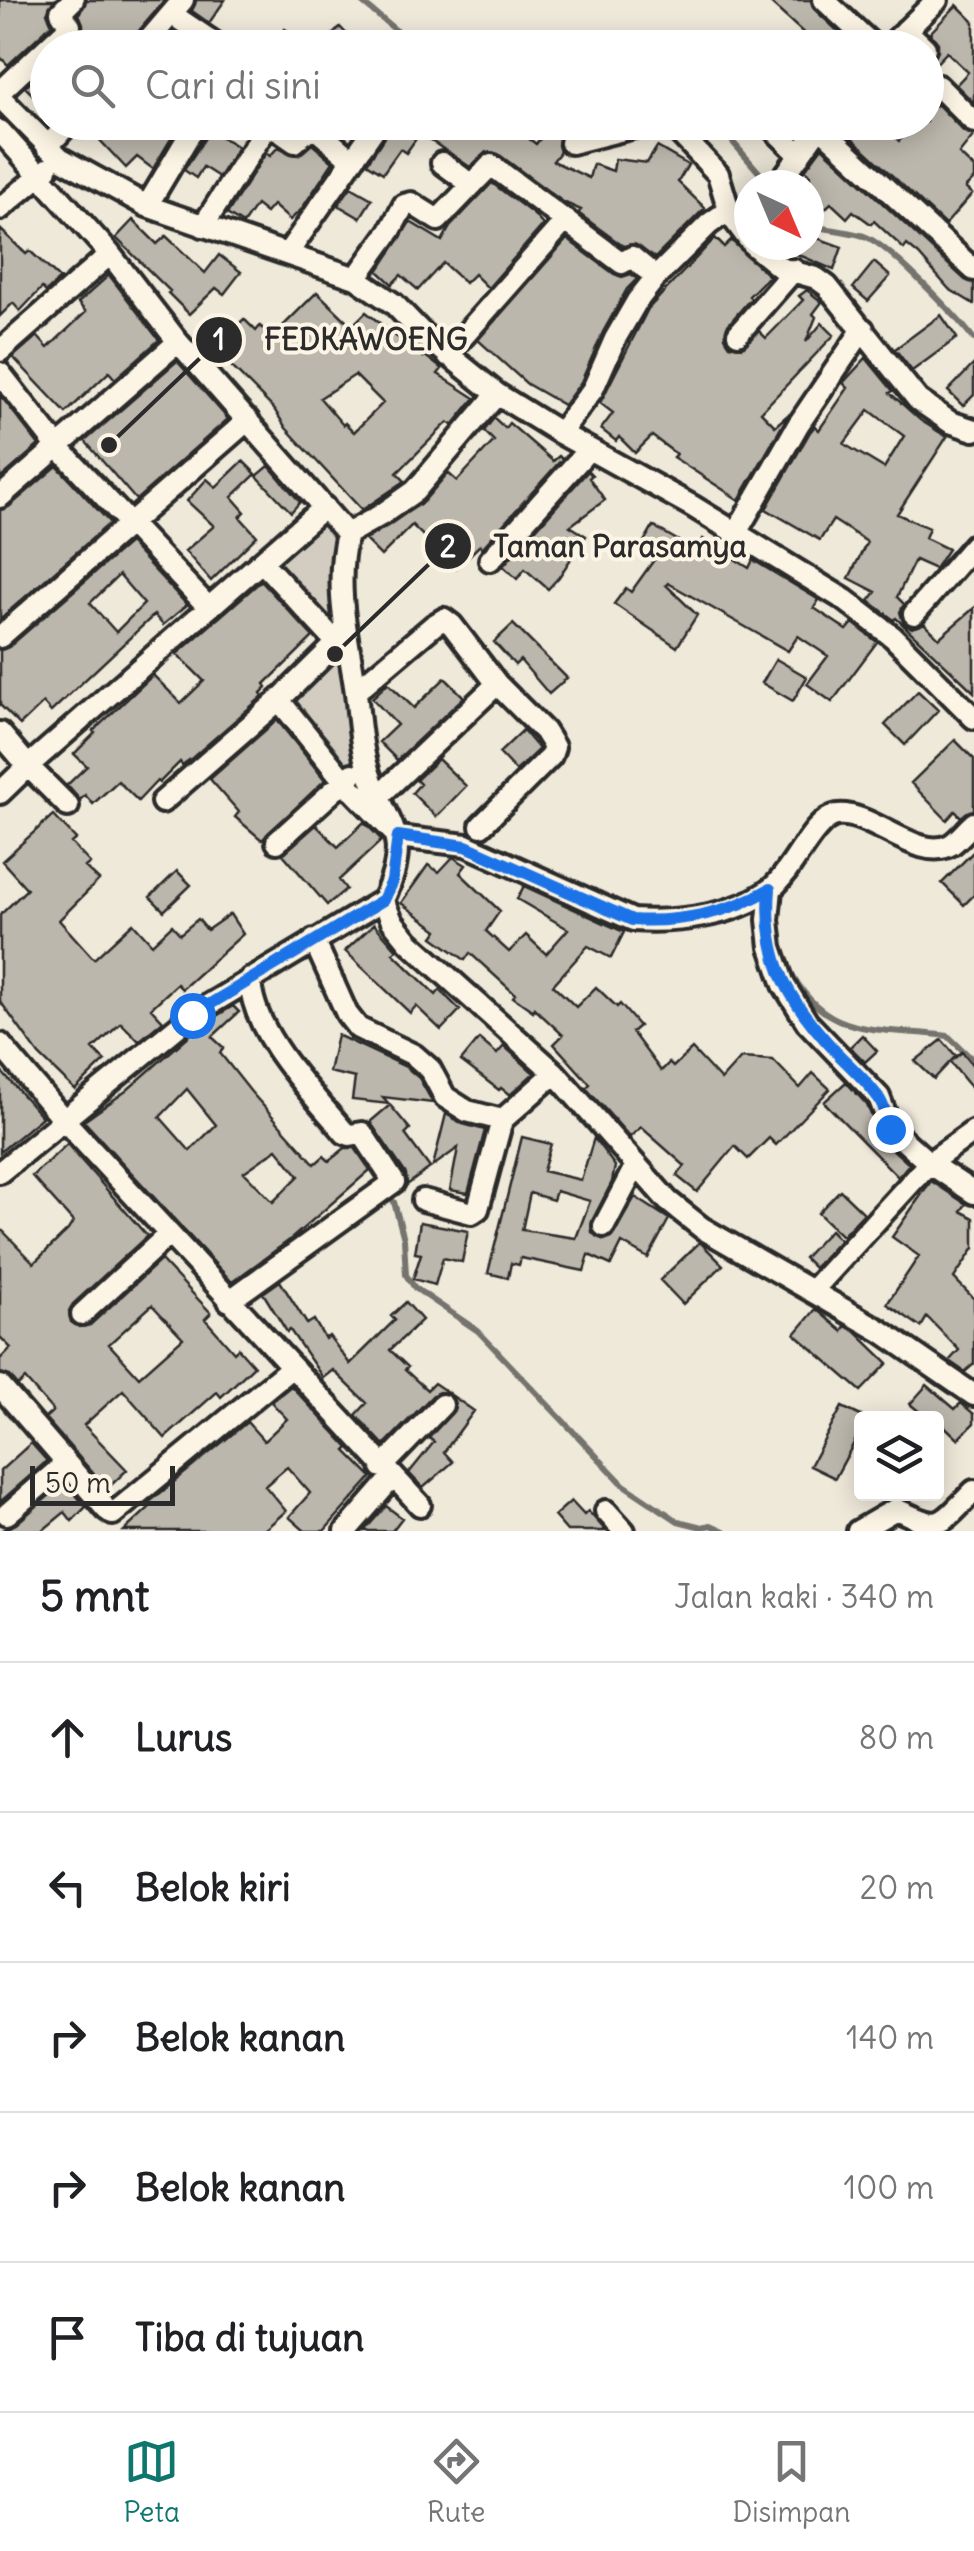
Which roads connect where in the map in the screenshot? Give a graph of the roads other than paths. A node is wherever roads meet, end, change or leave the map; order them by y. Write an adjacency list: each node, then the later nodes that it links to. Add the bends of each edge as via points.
1 (73, 0): 5 (street, via 61,12 70,26)
2 (824, 0): 8 (street)
3 (938, 0): 9 (street)
4 (178, 7): 6 (street); 7 (street)
5 (66, 30)
6 (158, 30)
7 (202, 30)
8 (856, 30)
9 (906, 30)
10 (30, 65): 12 (street)
11 (944, 92): 13 (street)
12 (0, 94): 14 (street)
13 (974, 122)
14 (30, 126)
15 (0, 130): 33 (street)
16 (43, 140): 28 (street)
17 (60, 140): 28 (street)
18 (186, 140): 36 (street)
19 (259, 140): 40 (street)
20 (328, 140): 30 (street)
21 (366, 140): 30 (street)
22 (586, 140): 27 (street)
23 (686, 140): 35 (street)
24 (785, 140): 29 (street)
25 (810, 140): 29 (street)
26 (837, 140): 45 (street)
27 (571, 144)
28 (54, 152): 33 (street); 36 (street)
29 (800, 155): 32 (street)
30 (352, 160): 42 (street)
31 (442, 163): 34 (street)
32 (789, 170)
33 (39, 176): 37 (street); 41 (street)
34 (472, 184): 39 (street, via 493,165); 47 (street, via 438,220 404,205)
35 (734, 202)
36 (148, 206): 40 (street)
37 (0, 209)
38 (734, 213): 46 (street, via 709,224)
39 (566, 220): 46 (street, via 622,263 632,257); 52 (street)
40 (202, 226): 42 (street)
41 (110, 254): 50 (street); 51 (street)
42 (287, 254): 47 (street)
43 (772, 260): 44 (street)
44 (794, 270): 48 (street, via 828,286); 49 (street)
45 (974, 270)
46 (656, 277): 57 (street)
47 (356, 278): 52 (street)
48 (863, 329): 56 (street, via 918,400); 63 (street)
49 (738, 334)
50 (178, 342): 55 (street); 58 (street)
51 (0, 350)
52 (447, 354): 54 (street)
53 (0, 373): 58 (street)
54 (497, 394): 57 (street); 64 (street, via 415,491)
55 (248, 420): 61 (street); 62 (street)
56 (974, 430)
57 (560, 433): 59 (street)
58 (58, 446): 60 (street); 62 (street)
59 (589, 449): 63 (street); 66 (street)
60 (0, 497)
61 (324, 507): 64 (street); 67 (street)
62 (127, 522): 68 (street); 70 (street)
63 (736, 533): 69 (street, via 845,600)
64 (347, 534): 71 (street)
65 (974, 545): 69 (street)
66 (490, 560)
67 (262, 562): 68 (street); 71 (street)
68 (209, 608): 78 (street)
69 (904, 626): 75 (street)
70 (0, 637)
71 (341, 638): 73 (street); 74 (street)
72 (497, 684): 73 (street, via 444,620); 81 (street); 85 (street, via 554,747)
73 (356, 692): 77 (street)
74 (279, 700): 79 (street); 82 (street)
75 (974, 718)
76 (0, 734): 78 (street)
77 (366, 764): 79 (street); 81 (street)
78 (28, 766): 80 (street); 83 (street)
79 (344, 781): 86 (street); 87 (street)
80 (0, 793)
81 (378, 796): 86 (street)
82 (162, 802)
83 (68, 806)
84 (974, 822): 88 (street, via 940,848 860,819 831,816)
85 (481, 826)
86 (398, 836): 88 (street, via 466,846 632,920 707,914); 89 (street)
87 (276, 842)
88 (770, 889): 97 (street, via 771,948 784,986 807,1022 878,1097 890,1129)
89 (383, 900): 90 (street); 93 (street, via 409,942)
90 (314, 940): 91 (street); 95 (street, via 358,1028 414,1055 445,1097)
91 (250, 980): 94 (street, via 192,1015); 105 (street, via 252,1004 282,1056 345,1133 362,1133 394,1182)
92 (0, 1044): 94 (street)
93 (555, 1073): 95 (street); 98 (street)
94 (63, 1119): 99 (street); 103 (street)
95 (502, 1120): 101 (street, via 478,1209)
96 (974, 1132): 97 (street)
97 (929, 1163): 100 (street); 104 (street)
98 (635, 1167): 102 (street); 104 (street, via 702,1228)
99 (0, 1172)
100 (974, 1193)
101 (423, 1200)
102 (604, 1226)
103 (168, 1235): 105 (street); 106 (street)
104 (812, 1291): 109 (street)
105 (229, 1301): 107 (street)
106 (82, 1314)
107 (292, 1367): 111 (street, via 114,1514); 112 (street)
108 (0, 1386): 111 (street)
109 (974, 1395)
110 (442, 1406): 112 (street)
111 (66, 1463): 116 (street)
112 (387, 1472): 114 (street); 117 (street)
113 (974, 1491): 119 (street, via 932,1528 896,1509)
114 (420, 1505)
115 (606, 1512): 118 (street)
116 (6, 1514)
117 (346, 1531)
118 (624, 1531)
119 (858, 1531)

